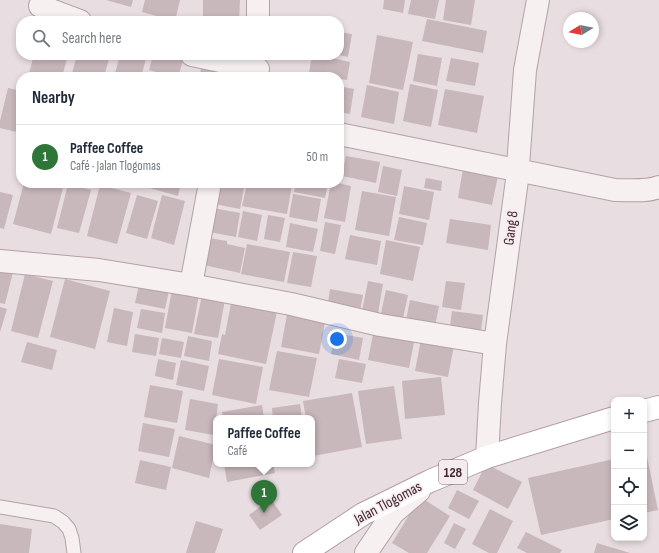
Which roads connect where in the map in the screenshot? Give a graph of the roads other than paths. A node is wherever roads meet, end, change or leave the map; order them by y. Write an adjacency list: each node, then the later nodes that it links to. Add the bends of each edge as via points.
1 (258, 0): 5 (street)
2 (538, 0): 9 (street, Gang 8, via 525,70)
3 (40, 6): 4 (street)
4 (67, 16)
5 (258, 16)
6 (220, 60): 7 (street)
7 (259, 67)
8 (344, 135): 9 (street)
9 (518, 170): 10 (street, via 615,190); 14 (street, Gang 8)
10 (659, 187)
11 (209, 188): 13 (street)
12 (0, 261): 13 (street, via 98,270)
13 (191, 284): 14 (street, via 380,325)
14 (495, 344): 18 (street, Gang 8)
15 (659, 407): 16 (main road)
16 (647, 410)
17 (611, 419): 18 (main road, Jalan Tlogomas / 128)
18 (487, 457): 19 (main road, Jalan Tlogomas / 128)
19 (430, 481): 22 (main road, Jalan Tlogomas / 128, via 363,514); 23 (street, via 393,512)
20 (0, 507): 21 (lane, via 59,519 69,529)
21 (74, 553)
22 (304, 553)
23 (366, 553)

